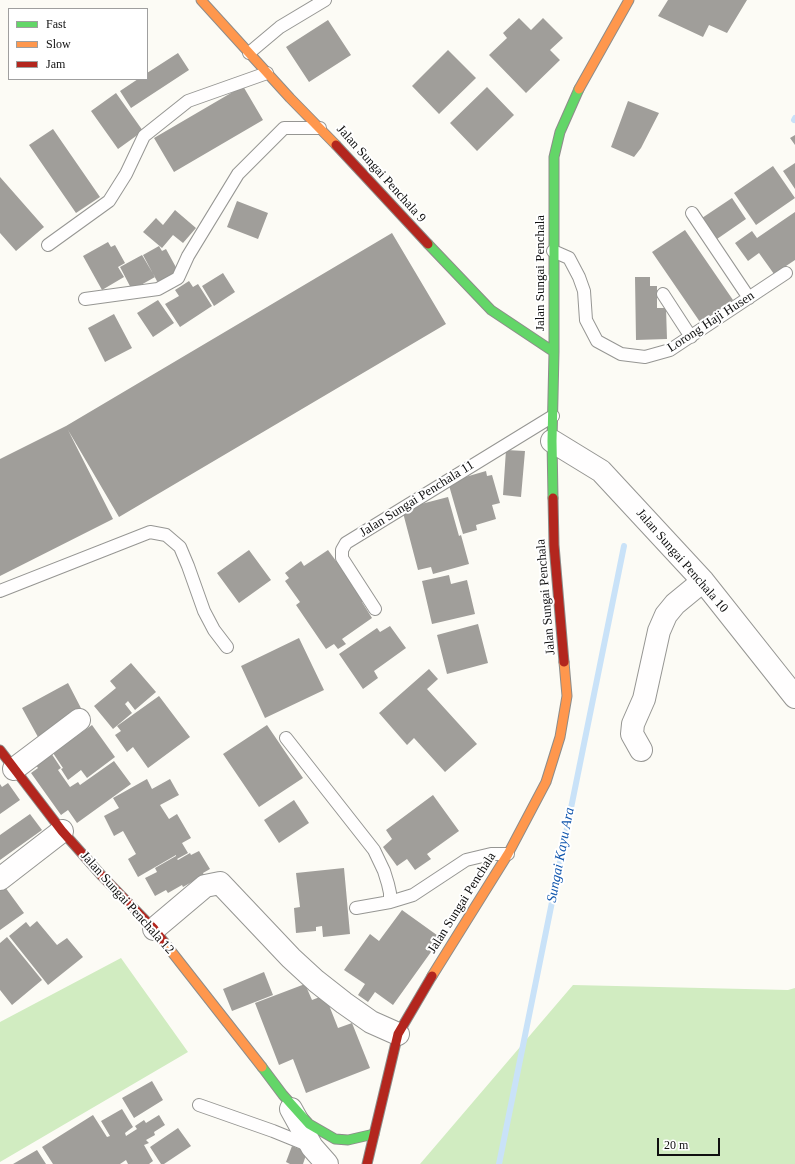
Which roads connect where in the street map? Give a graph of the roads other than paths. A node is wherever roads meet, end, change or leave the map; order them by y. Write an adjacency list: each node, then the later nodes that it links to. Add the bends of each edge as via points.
1 (201, 0): 4 (street, Jalan Sungai Penchala 9)
2 (326, 0): 4 (lane, via 280,27)
3 (629, 0): 9 (street, Jalan Sungai Penchala, via 579,88 560,132 554,157)
4 (249, 53): 5 (street, Jalan Sungai Penchala 9)
5 (267, 73): 6 (street, Jalan Sungai Penchala 9); 8 (lane, via 188,101 144,136 126,174 109,201)
6 (321, 128): 13 (lane, via 284,128 238,174 188,256 178,278 158,289); 15 (street, Jalan Sungai Penchala 9, via 491,310)
7 (692, 212): 12 (lane)
8 (48, 245)
9 (553, 251): 14 (lane, Lorong Haji Husen, via 569,258 579,277 584,291 586,320 597,341 620,354 645,357 670,350); 15 (street, Jalan Sungai Penchala)
10 (786, 273): 12 (lane, Lorong Haji Husen)
11 (663, 294): 14 (lane)
12 (749, 298): 14 (lane, Lorong Haji Husen)
13 (85, 299)
14 (691, 337)
15 (554, 352): 16 (street, Jalan Sungai Penchala)
16 (553, 416): 17 (street, Jalan Sungai Penchala); 20 (lane, Jalan Sungai Penchala 11, via 346,543 342,550 342,558)
17 (552, 442): 18 (street, Jalan Sungai Penchala 10, via 601,471); 29 (street, Jalan Sungai Penchala, via 554,545 567,696 560,736 546,782)
18 (703, 581): 22 (street, Jalan Sungai Penchala 10); 26 (street, via 666,615 659,631 644,699 633,724 632,734)
19 (0, 591): 21 (lane, via 150,532 166,535 180,547 204,611)
20 (375, 609)
21 (227, 647)
22 (793, 691)
23 (79, 720): 27 (street)
24 (286, 738): 31 (lane, via 374,850 388,884)
25 (0, 750): 27 (street, Jalan Sungai Penchala 12)
26 (641, 750)
27 (14, 769): 28 (street, Jalan Sungai Penchala 12)
28 (62, 831): 30 (street); 33 (street, Jalan Sungai Penchala 12)
29 (508, 854): 31 (lane, via 491,854 466,860 413,895); 34 (street, Jalan Sungai Penchala)
30 (0, 879)
31 (390, 902): 32 (lane)
32 (356, 908)
33 (154, 929): 34 (street, via 205,886 220,883 316,981 371,1022); 35 (street, Jalan Sungai Penchala 12)
34 (398, 1034): 37 (street, Jalan Sungai Penchala)
35 (283, 1095): 38 (street, Jalan Sungai Penchala 12)
36 (199, 1105): 38 (lane, via 273,1131)
37 (374, 1134): 38 (street, via 348,1140); 40 (street, Jalan Sungai Penchala)
38 (320, 1141): 39 (street, Jalan Sungai Penchala 12)
39 (327, 1164)
40 (367, 1164)

